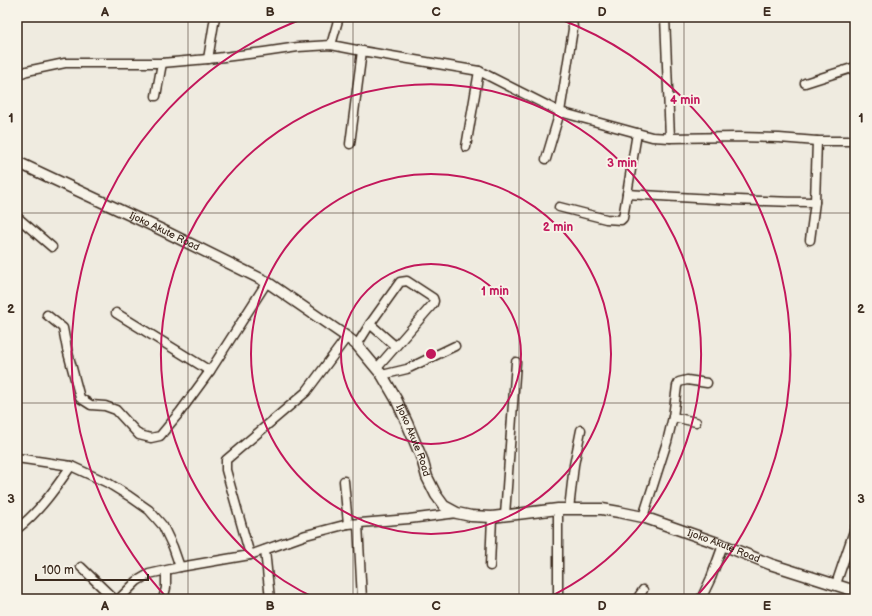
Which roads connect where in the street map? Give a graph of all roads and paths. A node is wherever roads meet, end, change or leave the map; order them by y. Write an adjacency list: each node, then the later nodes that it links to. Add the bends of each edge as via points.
1 (215, 17): 7 (street)
2 (339, 17): 5 (street)
3 (572, 17): 14 (street, via 573,29)
4 (665, 17): 16 (street)
5 (331, 44): 6 (street); 7 (street)
6 (362, 51): 10 (street); 19 (street)
7 (208, 59): 8 (street)
8 (162, 63): 11 (street, via 65,63); 13 (street)
9 (855, 67): 12 (street)
10 (479, 71): 14 (street); 20 (street)
11 (17, 75)
12 (805, 83)
13 (156, 96)
14 (560, 112): 15 (street); 21 (street)
15 (637, 133): 16 (street); 23 (street)
16 (670, 138): 17 (street, via 738,137)
17 (817, 141): 18 (street); 24 (street)
18 (855, 141)
19 (350, 144)
20 (466, 147)
21 (546, 159)
22 (17, 162): 29 (main road, Ijoko Akute Road)
23 (627, 194): 24 (street); 25 (street, via 621,220 606,219)
24 (815, 202): 27 (street)
25 (559, 206)
26 (17, 217): 28 (street)
27 (810, 240)
28 (52, 247)
29 (267, 282): 33 (main road, Ijoko Akute Road); 38 (street)
30 (116, 313): 38 (street)
31 (47, 315): 38 (street, via 63,328 80,398 91,405 116,410 139,435 151,438 160,436)
32 (370, 324): 34 (street); 35 (street); 35 (street, via 400,282 407,281 433,298 434,304)
33 (346, 337): 34 (main road, Ijoko Akute Road); 59 (street, via 306,392 226,460 226,470)
34 (357, 345): 39 (main road, Ijoko Akute Road)
35 (395, 346): 39 (street)
36 (455, 346): 39 (street, via 406,369)
37 (516, 362): 50 (street)
38 (210, 370)
39 (379, 372): 49 (main road, Ijoko Akute Road, via 396,399 436,495 444,506)
40 (707, 383): 41 (street, via 687,380 679,382)
41 (673, 417): 42 (street); 52 (street)
42 (696, 422)
43 (581, 430): 48 (street, via 574,465)
44 (17, 458): 45 (street)
45 (71, 466): 56 (street, via 40,507); 62 (street, via 108,483 149,510 163,526)
46 (344, 481): 53 (street)
47 (558, 508): 48 (main road, Ijoko Akute Road); 50 (main road, Ijoko Akute Road); 72 (street)
48 (570, 509): 52 (main road, Ijoko Akute Road, via 602,509)
49 (457, 513): 51 (main road, Ijoko Akute Road); 54 (street)
50 (505, 515): 51 (main road, Ijoko Akute Road)
51 (492, 517): 60 (street)
52 (643, 517): 57 (main road, Ijoko Akute Road)
53 (348, 524): 54 (street); 58 (street, via 306,535)
54 (358, 524): 71 (street)
55 (855, 528): 64 (street)
56 (17, 529)
57 (723, 545): 64 (main road, Ijoko Akute Road, via 770,564); 74 (street)
58 (265, 550): 59 (street); 70 (street)
59 (250, 555): 62 (street)
60 (490, 566)
61 (81, 567): 67 (street)
62 (180, 567): 63 (street)
63 (166, 571): 68 (street, via 149,574 137,581); 69 (street)
64 (836, 584): 66 (main road, Ijoko Akute Road)
65 (643, 590): 73 (street)
66 (855, 591)
67 (114, 599)
68 (120, 599)
69 (163, 599)
70 (270, 599)
71 (362, 599)
72 (558, 599)
73 (637, 599)
74 (701, 599)

